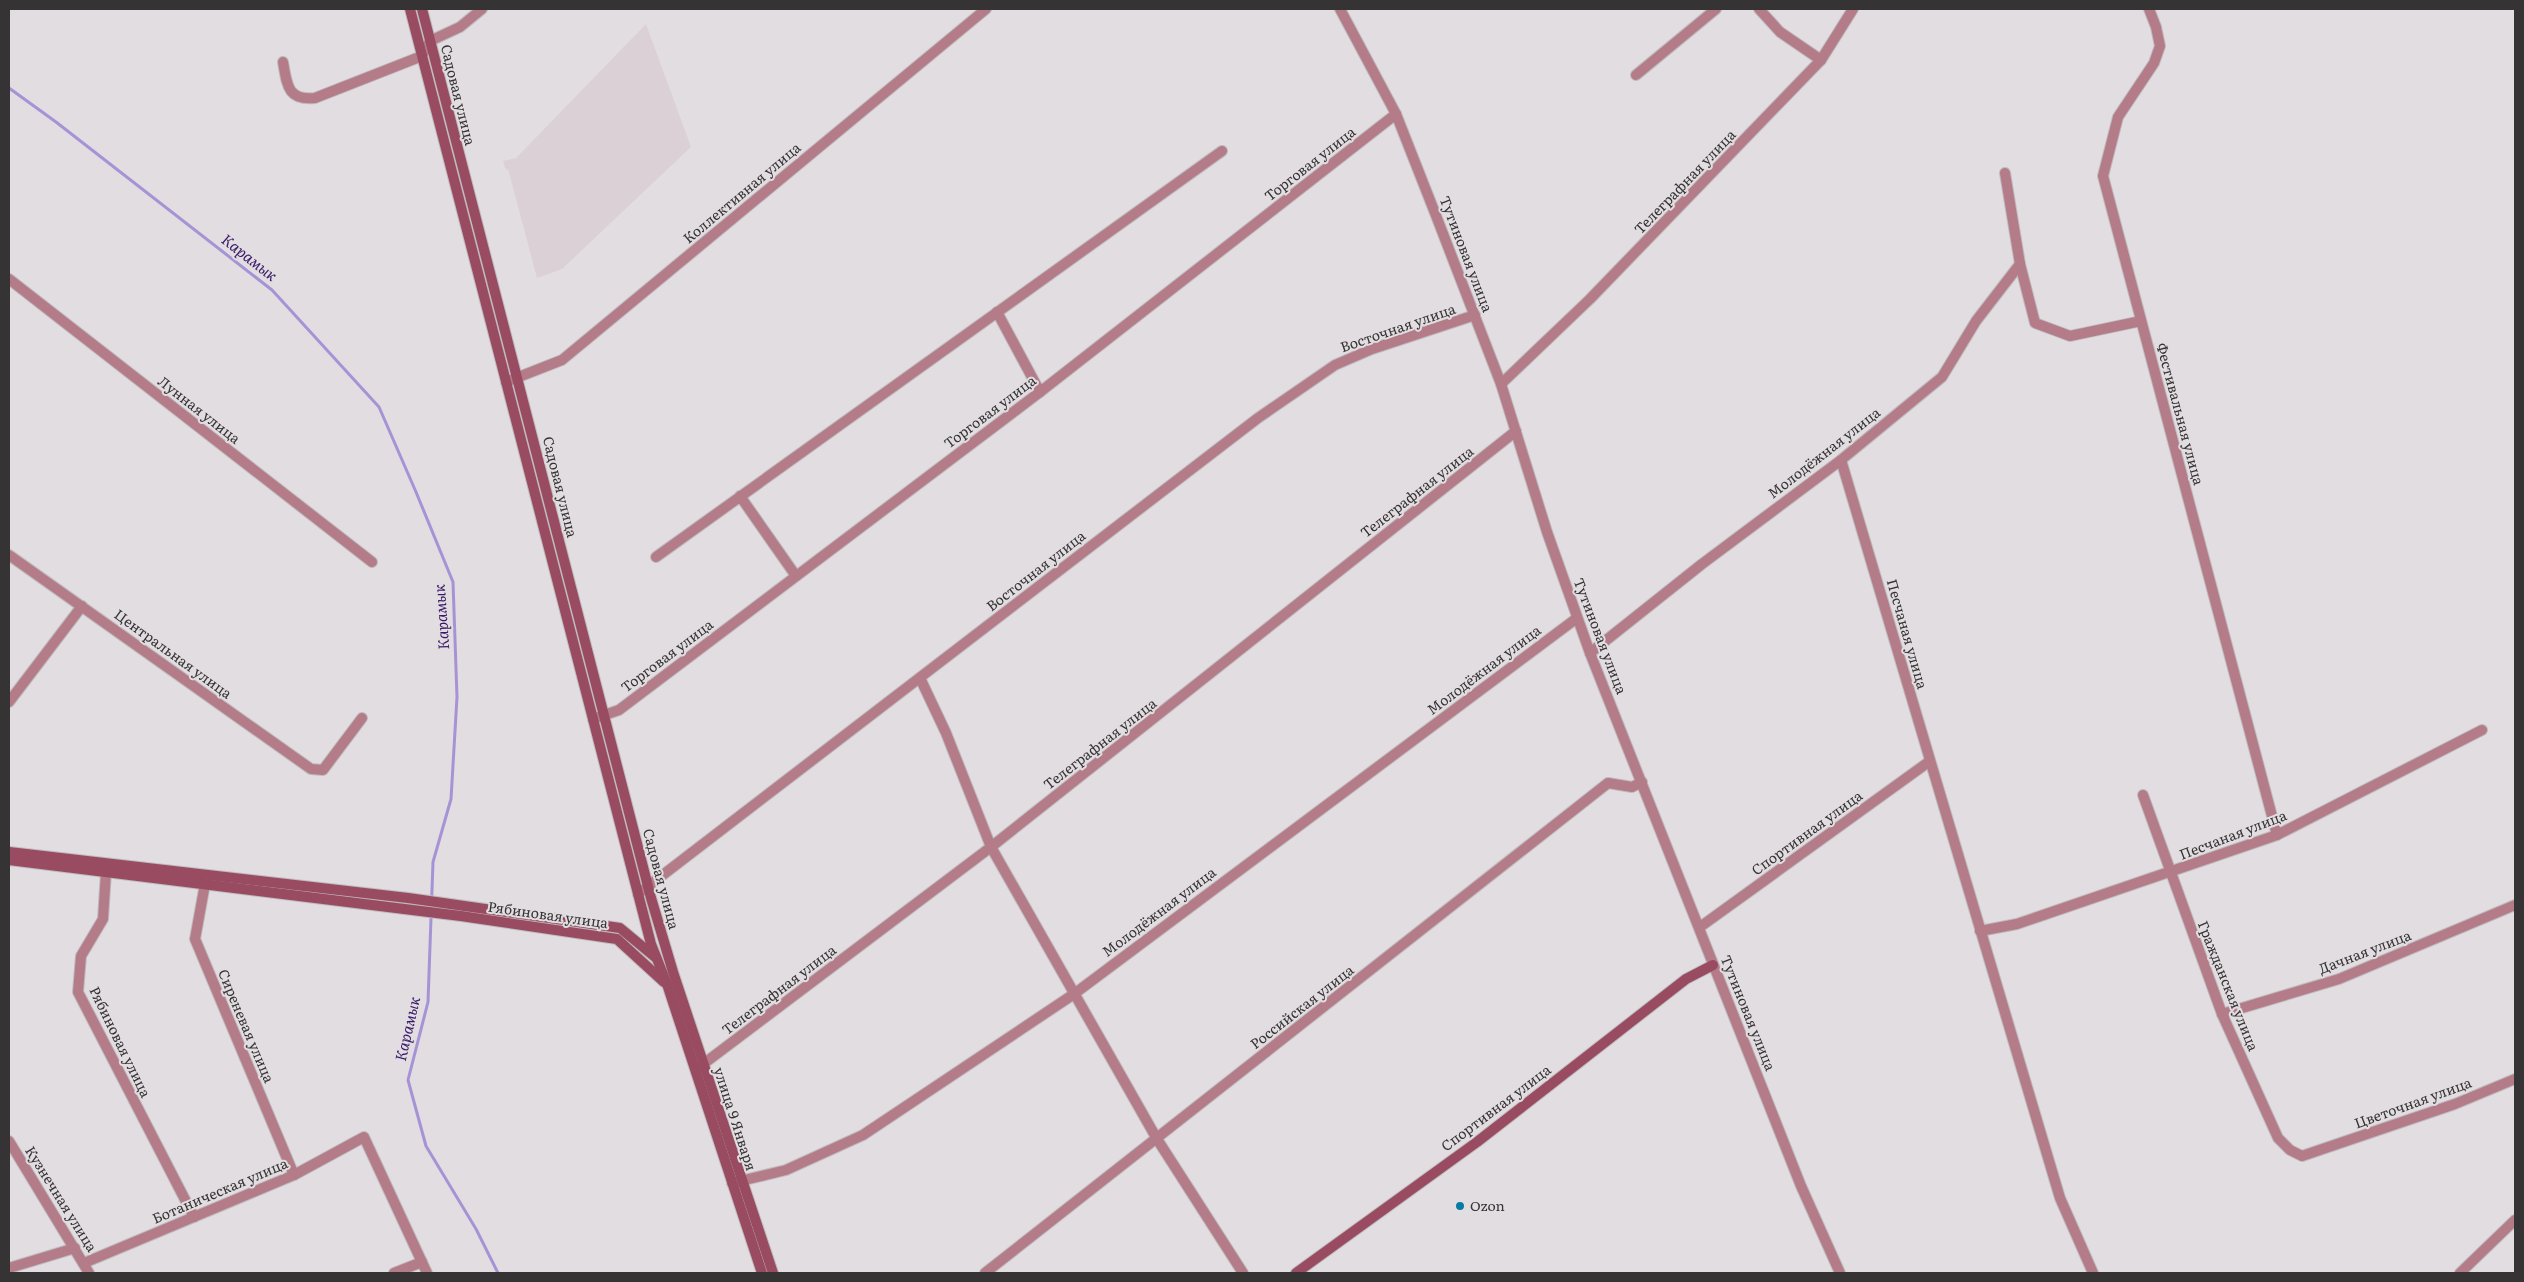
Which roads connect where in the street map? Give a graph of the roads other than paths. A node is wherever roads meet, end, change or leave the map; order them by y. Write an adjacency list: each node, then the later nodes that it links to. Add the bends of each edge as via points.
1 (410, 9): 11 (street, Садовая улица)
2 (422, 9): 10 (street, Садовая улица)
3 (482, 9): 10 (street, via 460,27)
4 (986, 9): 23 (street, Коллективная улица, via 562,360)
5 (1340, 9): 15 (street, Тутиновая улица)
6 (1716, 9): 14 (street)
7 (1759, 9): 12 (street, via 1780,32)
8 (1853, 9): 12 (street, Телеграфная улица)
9 (2149, 9): 22 (street, Фестивальная улица, via 2160,46 2154,63 2118,117 2103,176)
10 (430, 41): 11 (street); 23 (street, Садовая улица)
11 (422, 56): 13 (street, via 330,93 305,99 291,92); 24 (street, Садовая улица)
12 (1821, 60): 25 (street, Телеграфная улица, via 1590,299)
13 (282, 62)
14 (1636, 75)
15 (1396, 114): 21 (street, Тутиновая улица); 26 (street, Торговая улица)
16 (1222, 151): 20 (street)
17 (2005, 173): 18 (street)
18 (2020, 264): 22 (street, via 2035,323 2070,336); 28 (street, Молодёжная улица, via 1976,320 1942,377)
19 (9, 279): 32 (street, Лунная улица)
20 (997, 312): 26 (street); 29 (street)
21 (1475, 315): 25 (street, Тутиновая улица); 37 (street, Восточная улица, via 1372,349 1335,365 1258,418)
22 (2141, 321): 45 (street, Фестивальная улица)
23 (518, 376): 24 (street, Коллективная улица); 39 (street, Садовая улица)
24 (506, 382): 39 (street, Садовая улица)
25 (1501, 384): 27 (street, Тутиновая улица)
26 (1040, 392): 33 (street, Торговая улица)
27 (1516, 431): 35 (street, Тутиновая улица); 46 (street, Телеграфная улица)
28 (1841, 460): 36 (street, Молодёжная улица); 42 (street, Песчаная улица)
29 (740, 496): 31 (street); 33 (street)
30 (9, 555): 34 (street, Центральная улица)
31 (656, 557)
32 (372, 562)
33 (796, 576): 39 (street, Торговая улица, via 619,710)
34 (82, 606): 38 (street); 40 (street, Центральная улица, via 311,769 323,770)
35 (1577, 618): 36 (street, Тутиновая улица); 62 (street, Молодёжная улица)
36 (1590, 653): 43 (street, Тутиновая улица)
37 (920, 678): 46 (street, via 946,733); 52 (street, Восточная улица)
38 (9, 702)
39 (598, 717): 52 (street, Садовая улица); 53 (street, Садовая улица)
40 (362, 718)
41 (2482, 730): 45 (street, Песчаная улица)
42 (1930, 761): 56 (street, Спортивная улица); 57 (street, Песчаная улица)
43 (1642, 782): 56 (street, Тутиновая улица); 66 (street, Российская улица, via 1632,787 1608,783)
44 (2143, 795): 50 (street, Гражданская улица)
45 (2278, 835): 50 (street, Песчаная улица)
46 (991, 847): 62 (street); 64 (street, Телеграфная улица)
47 (9, 852): 55 (street, via 408,898)
48 (9, 860): 49 (street, Рябиновая улица)
49 (106, 872): 51 (street, Рябиновая улица); 71 (street, Рябиновая улица, via 103,919 81,956 78,992)
50 (2170, 874): 57 (street, Песчаная улица, via 2017,924); 63 (street, Гражданская улица)
51 (205, 884): 55 (street, Рябиновая улица, via 408,909); 69 (street, Сиреневая улица, via 195,939)
52 (648, 886): 53 (street, Восточная улица); 60 (street, Садовая улица)
53 (638, 894): 58 (street, Садовая улица)
54 (2515, 906): 63 (street, Дачная улица, via 2338,979)
55 (462, 911): 58 (street, via 620,928); 61 (street, Рябиновая улица, via 617,939)
56 (1700, 927): 59 (street, Тутиновая улица)
57 (1980, 931): 85 (street, Песчаная улица, via 2060,1198)
58 (657, 959): 60 (street); 61 (street, улица 9 Января)
59 (1713, 965): 83 (street, Спортивная улица, via 1686,979 1477,1142); 84 (street, Тутиновая улица, via 1801,1186)
60 (673, 972): 64 (street, улица 9 Января)
61 (666, 984): 64 (street, улица 9 Января)
62 (1074, 994): 66 (street); 70 (street, Молодёжная улица, via 863,1135 786,1170)
63 (2222, 1014): 68 (street, Гражданская улица, via 2278,1138 2302,1156)
64 (699, 1067): 70 (street, улица 9 Января)
65 (2515, 1078): 68 (street, Цветочная улица, via 2455,1104)
66 (1158, 1139): 81 (street, Российская улица); 82 (street)
67 (9, 1141): 73 (street, Кузнечная улица)
68 (2320, 1150)
69 (294, 1174): 71 (street, Ботаническая улица); 74 (street, Ботаническая улица, via 364,1137)
70 (737, 1182): 79 (street, улица 9 Января); 80 (street, улица 9 Января)
71 (194, 1217): 76 (street, Ботаническая улица)
72 (2515, 1220): 86 (street)
73 (75, 1248): 75 (street); 76 (street, Кузнечная улица)
74 (422, 1262): 77 (street); 78 (street)
75 (9, 1268)
76 (86, 1268)
77 (394, 1273)
78 (427, 1273)
79 (762, 1273)
80 (773, 1273)
81 (985, 1273)
82 (1243, 1273)
83 (1296, 1273)
84 (1840, 1273)
85 (2093, 1273)
86 (2460, 1273)

